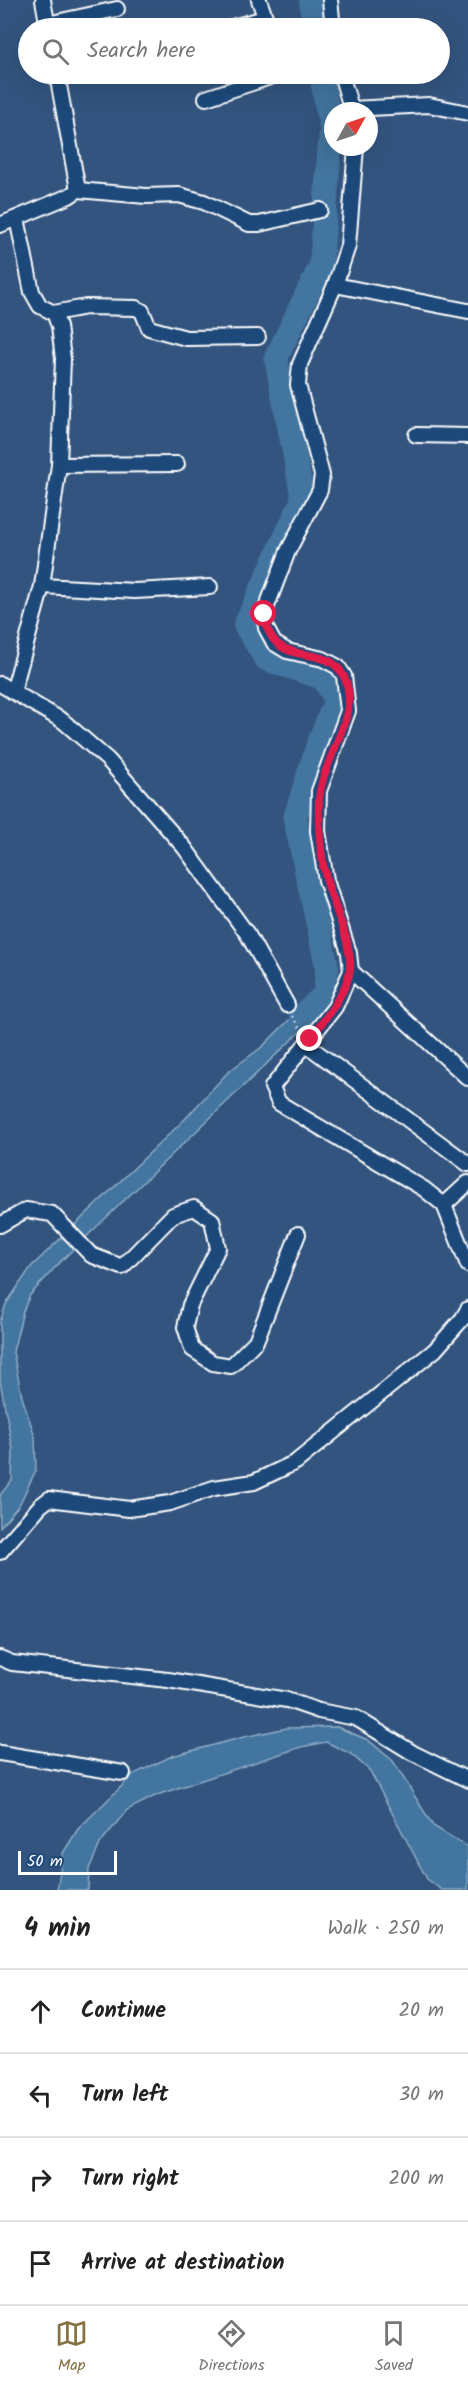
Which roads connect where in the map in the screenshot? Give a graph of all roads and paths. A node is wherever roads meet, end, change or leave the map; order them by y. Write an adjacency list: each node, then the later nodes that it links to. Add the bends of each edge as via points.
1 (43, 0): 5 (street)
2 (259, 0): 7 (street)
3 (330, 0): 8 (street)
4 (117, 9): 6 (street)
5 (46, 18)
6 (80, 18)
7 (265, 18)
8 (332, 18)
9 (59, 84): 17 (street)
10 (249, 84): 12 (street)
11 (344, 84): 13 (street)
12 (206, 98)
13 (350, 102)
14 (378, 108): 15 (street, via 429,105)
15 (468, 112)
16 (355, 156): 21 (street, via 348,246)
17 (78, 190): 18 (street, via 179,195 204,202 249,224); 19 (street)
18 (320, 210)
19 (17, 218): 20 (street); 23 (street, via 32,292 40,306)
20 (0, 225)
21 (335, 285): 22 (street); 33 (street, via 300,364 298,386 322,475 320,490 288,551 264,614 274,643 287,651 323,659 338,667 344,676 348,711 319,791 318,831 326,880)
22 (468, 311)
23 (54, 313): 24 (street, via 86,307 136,308 142,311 149,328 186,338); 28 (street, via 63,359)
24 (258, 337)
25 (416, 435): 26 (street)
26 (468, 436)
27 (177, 464): 28 (street)
28 (59, 465): 29 (street)
29 (42, 586): 30 (street, via 135,591); 32 (street)
30 (210, 586)
31 (0, 684): 32 (street)
32 (13, 692): 34 (street, via 63,721 116,769 184,847 248,935)
33 (351, 971): 35 (street, via 335,1007); 36 (street)
34 (289, 1010): 35 (path)
35 (305, 1039): 37 (street); 39 (street, via 272,1087 279,1103 424,1189)
36 (468, 1078)
37 (468, 1164)
38 (468, 1183): 39 (street)
39 (444, 1205): 42 (street)
40 (0, 1225): 41 (street, via 26,1210 52,1214 91,1255 122,1267 173,1215 194,1208 212,1220 218,1248 190,1305 185,1327 192,1349 213,1363 231,1366 256,1341)
41 (298, 1234)
42 (468, 1265)
43 (468, 1309): 44 (street, via 435,1350 296,1462 254,1482 214,1488 170,1503 129,1509 49,1499)
44 (0, 1552)
45 (0, 1658): 48 (street, via 12,1663 168,1680 287,1700 356,1718 413,1754)
46 (0, 1753): 47 (street)
47 (123, 1773)
48 (468, 1780)

